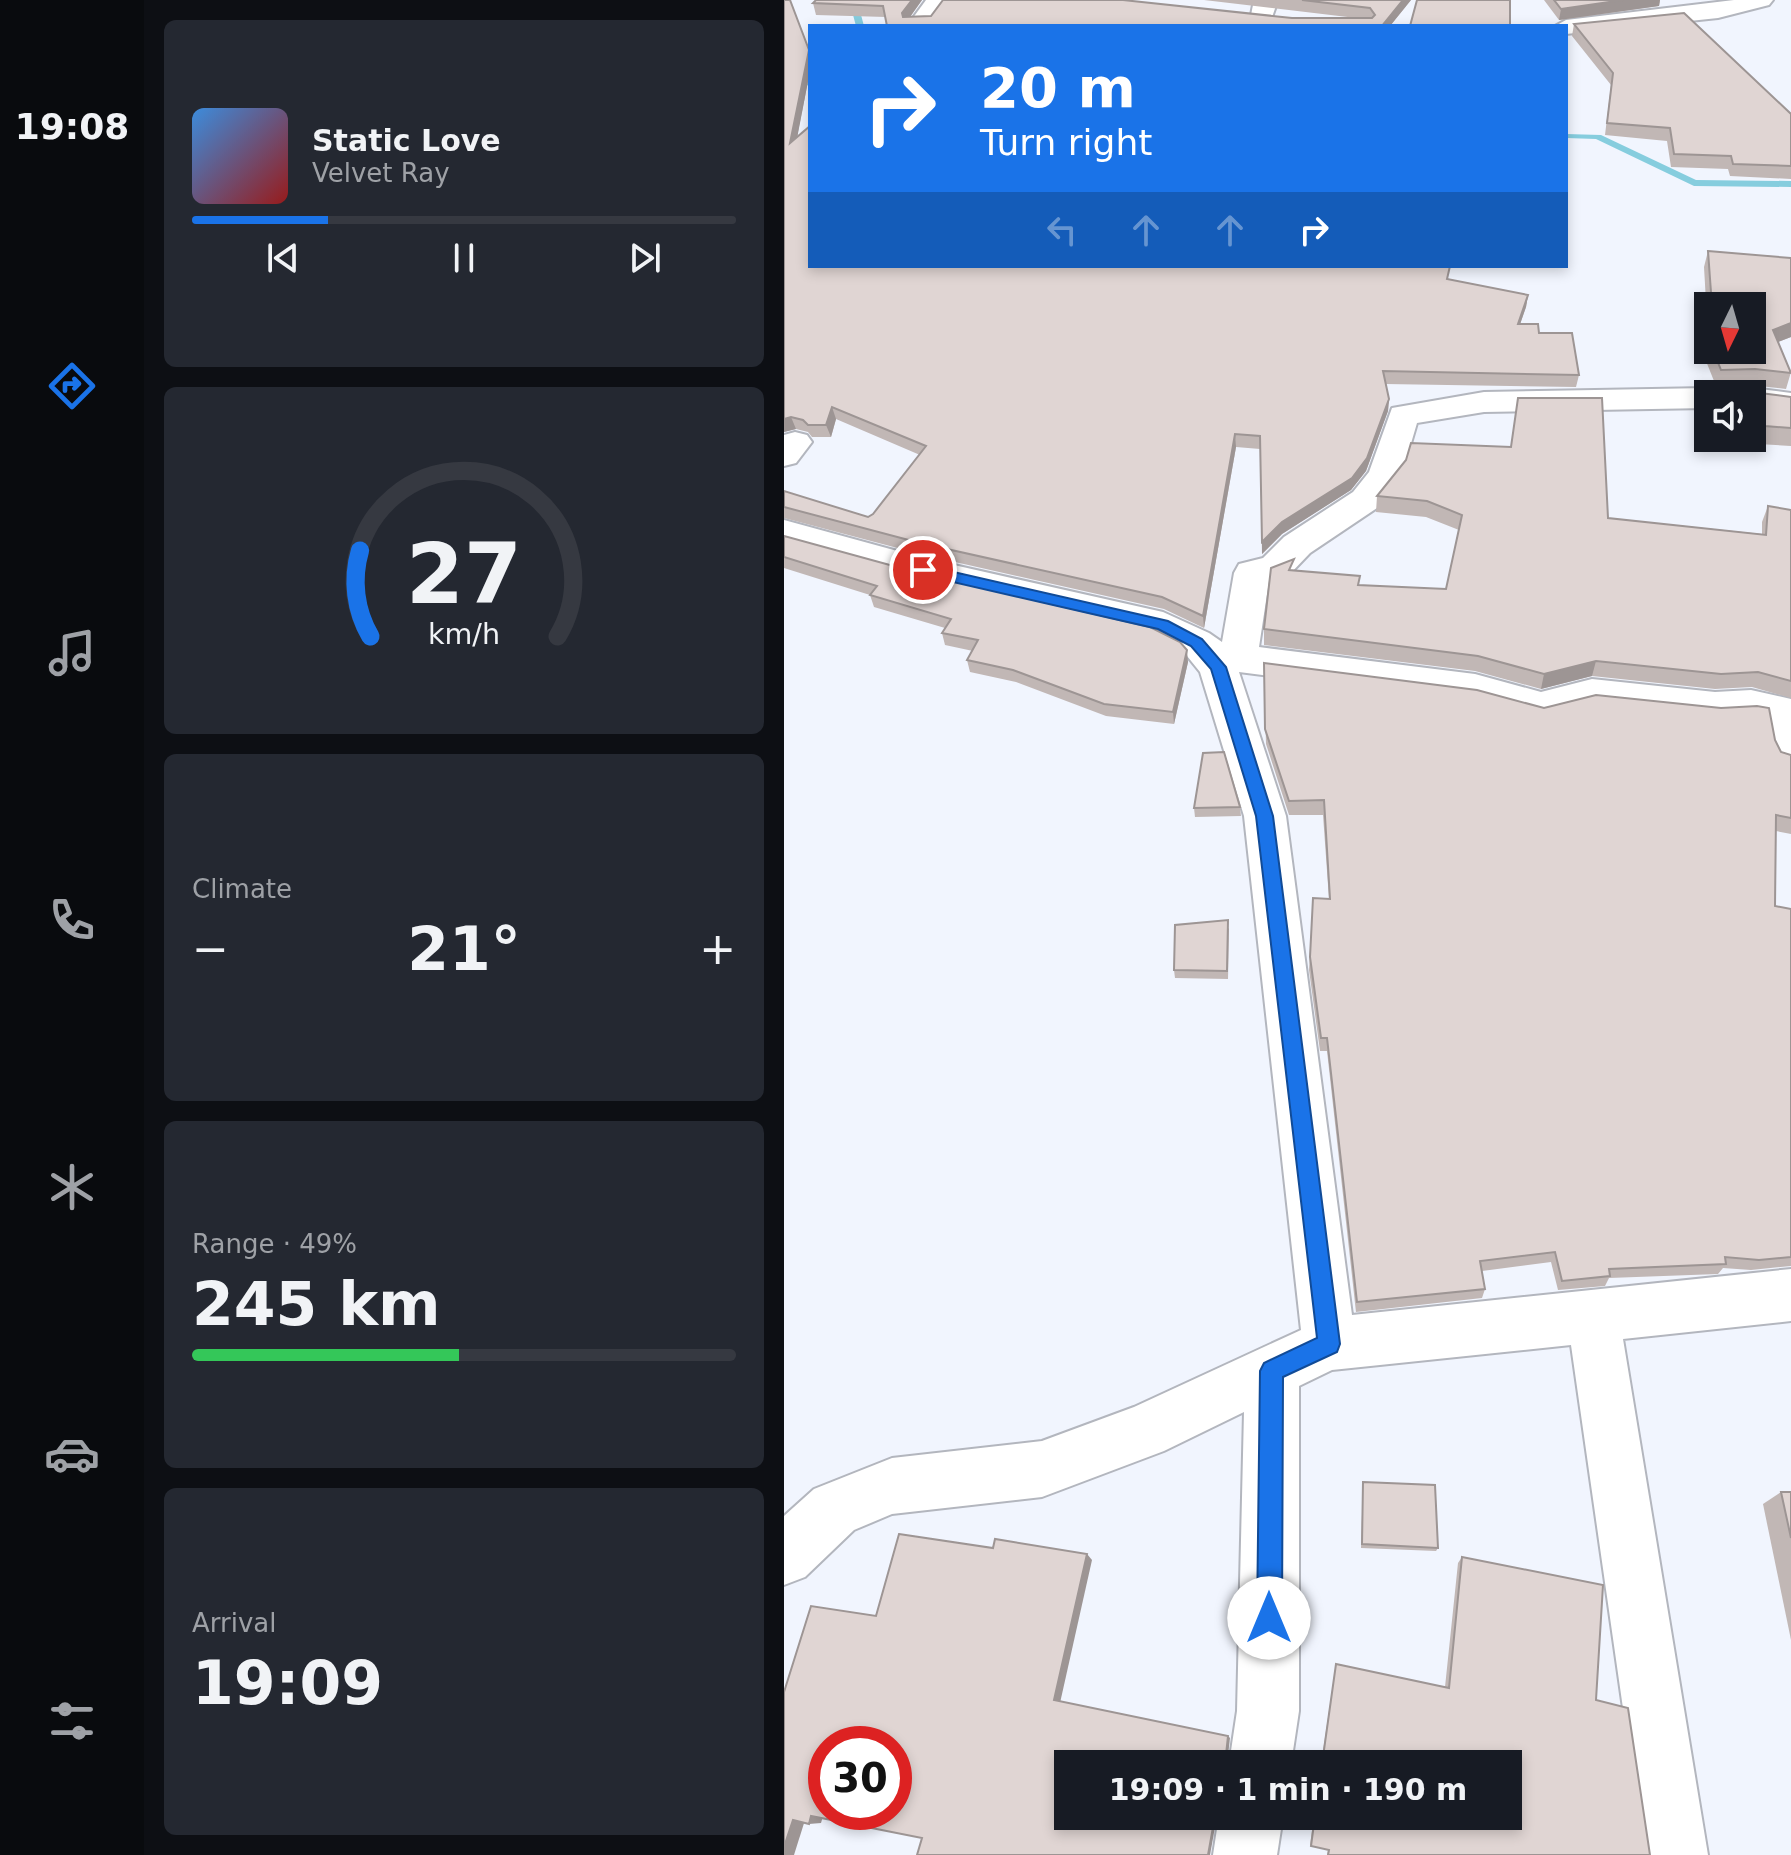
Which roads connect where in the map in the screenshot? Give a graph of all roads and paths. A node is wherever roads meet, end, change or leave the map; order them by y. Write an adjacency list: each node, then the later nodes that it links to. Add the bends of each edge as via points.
1 (938, 0): 6 (street)
2 (1761, 0): 7 (street, via 1718,11)
3 (1264, 8): 4 (street); 5 (street)
4 (1233, 13)
5 (1290, 18)
6 (920, 24)
7 (1568, 27)
8 (1694, 398): 12 (street, via 1484,402 1403,415 1385,474 1365,500 1299,543 1275,567 1252,573)
9 (1766, 400): 10 (street)
10 (1791, 403)
11 (784, 532): 12 (street, via 1163,625)
12 (1222, 655): 13 (street, via 1475,688 1541,706 1592,693 1715,706 1751,704 1783,711); 16 (street, via 1218,667 1265,816)
13 (1791, 754)
14 (1791, 1295): 15 (street)
15 (1593, 1316): 16 (street); 22 (street)
16 (1329, 1344): 17 (street)
17 (1272, 1371): 18 (street, via 1144,1431 1042,1469 892,1486 834,1509); 19 (street, via 1268,1711)
18 (784, 1556)
19 (1262, 1750)
20 (1249, 1830): 21 (street)
21 (1245, 1855)
22 (1676, 1855)

